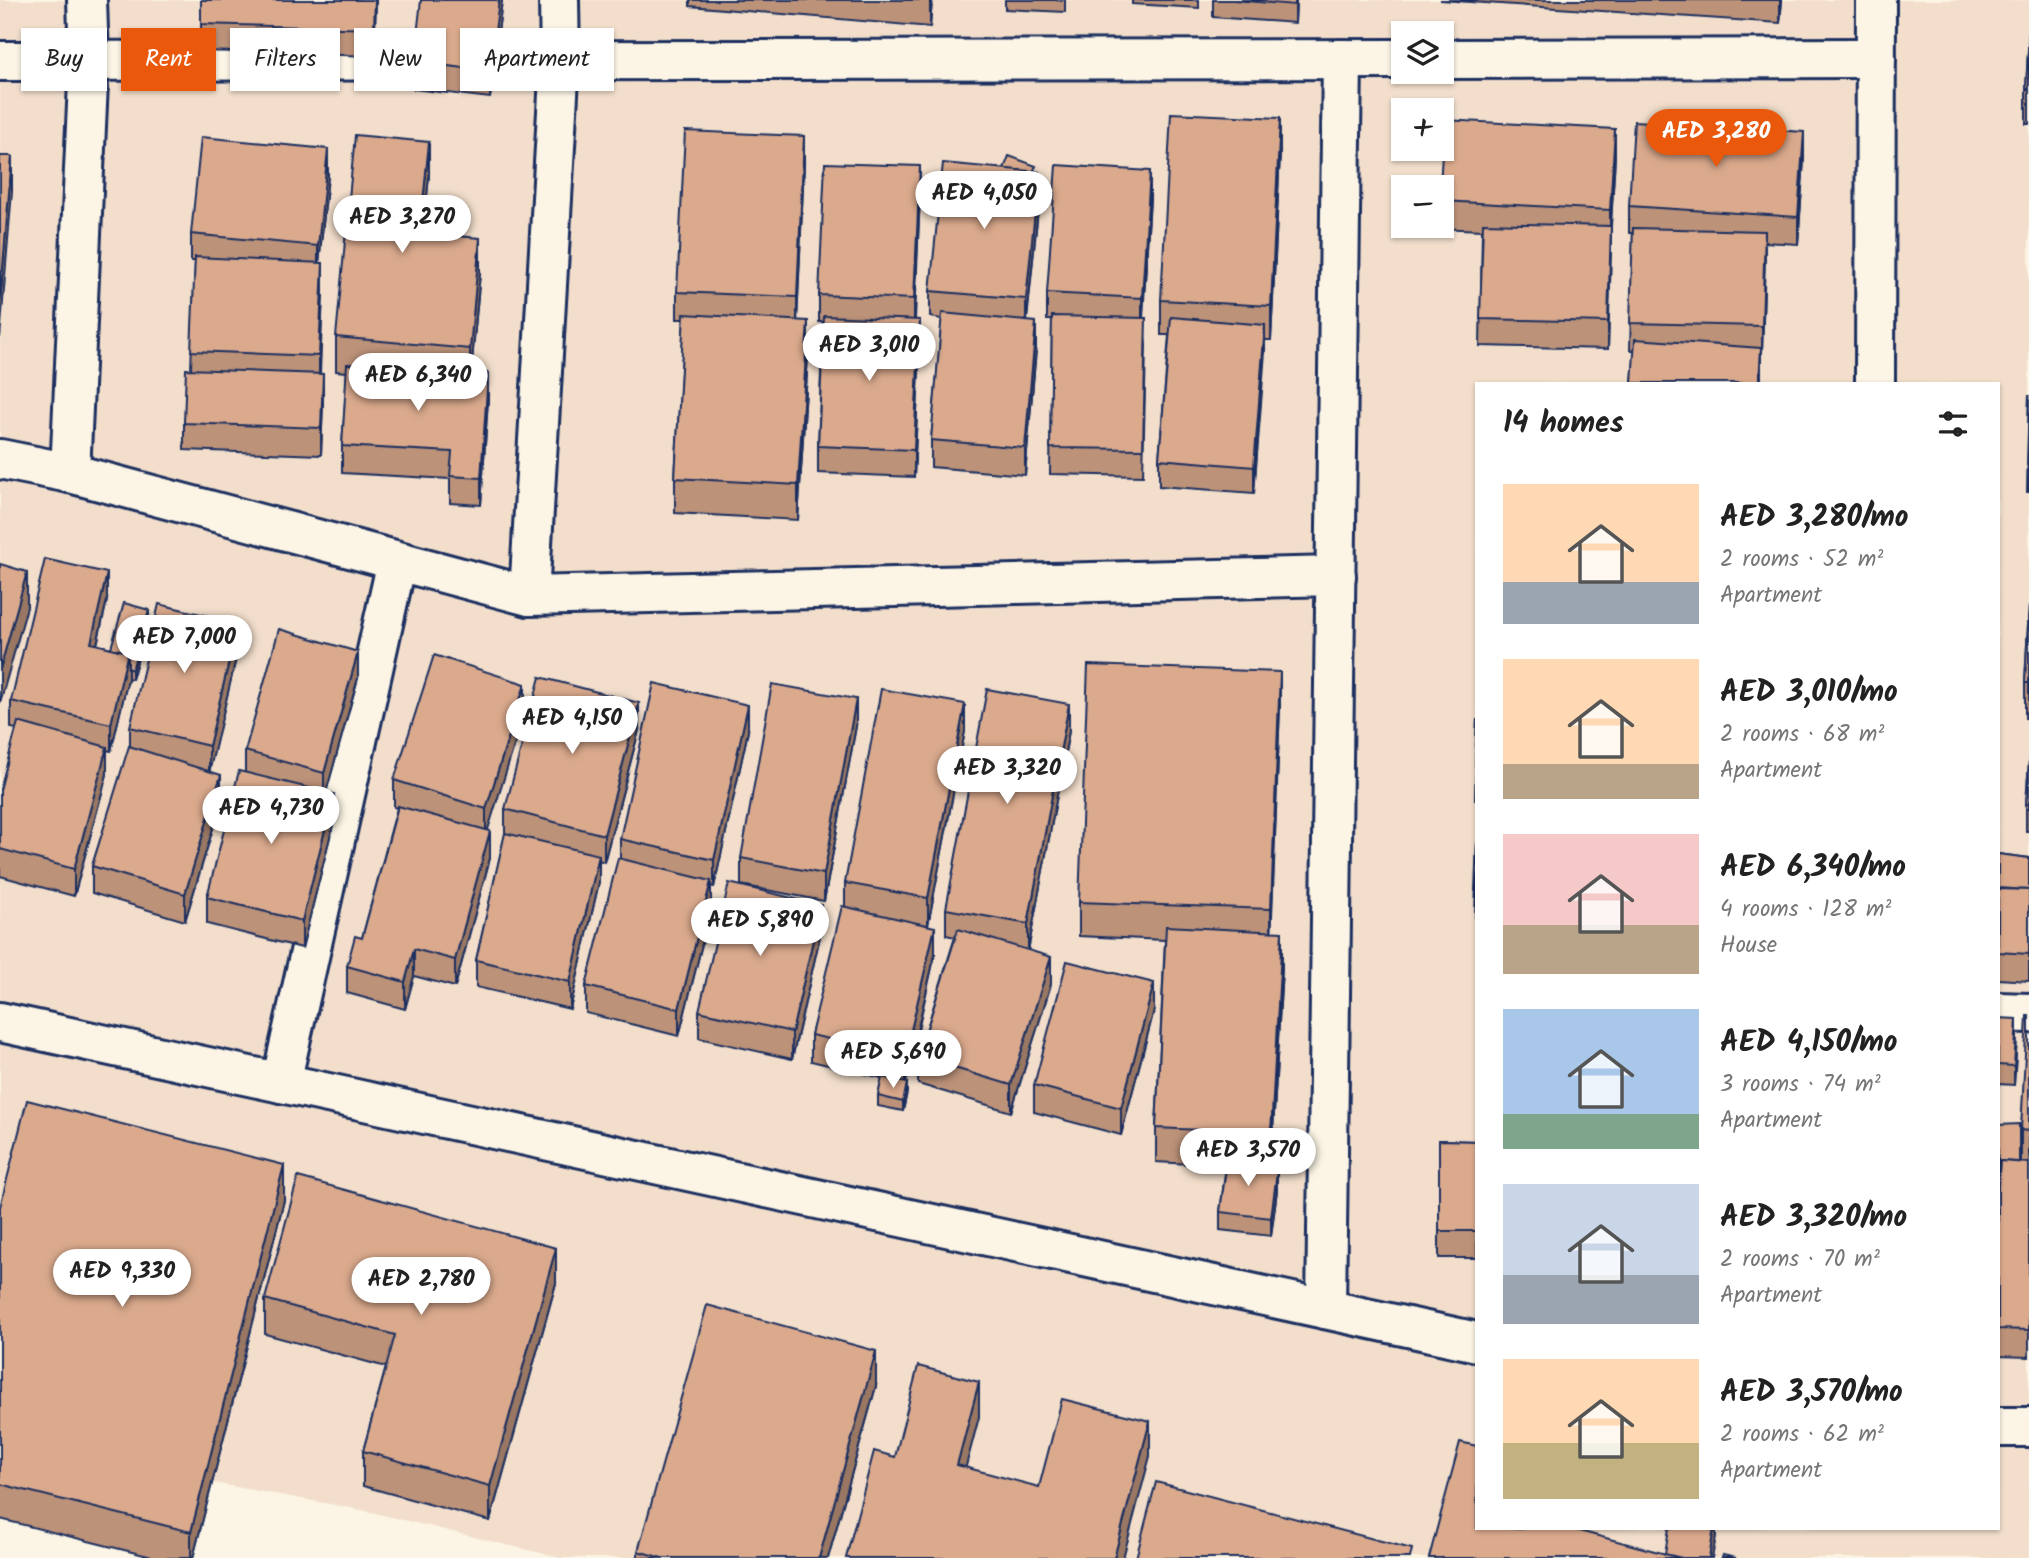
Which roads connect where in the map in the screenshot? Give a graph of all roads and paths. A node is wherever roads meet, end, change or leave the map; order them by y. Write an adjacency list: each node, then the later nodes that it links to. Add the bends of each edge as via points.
1 (87, 0): 4 (street)
2 (559, 0): 5 (street)
3 (1876, 0): 6 (street)
4 (88, 28)
5 (559, 28)
6 (1876, 58): 9 (street); 17 (street)
7 (1342, 59): 8 (street); 11 (street); 21 (street)
8 (1391, 59)
9 (1454, 59)
10 (460, 60): 14 (street)
11 (614, 60)
12 (0, 61): 13 (street)
13 (21, 61)
14 (107, 61)
15 (88, 91): 19 (street)
16 (558, 91): 22 (street)
17 (1875, 382)
18 (0, 458): 19 (street)
19 (70, 473): 20 (street)
20 (397, 561): 22 (street); 26 (street)
21 (1336, 576): 22 (street); 27 (street)
22 (529, 596)
23 (2000, 1012): 24 (street)
24 (2029, 1013)
25 (0, 1023): 26 (street)
26 (281, 1083): 27 (street)
27 (1326, 1309): 28 (street)
28 (1475, 1342)
29 (2000, 1427): 30 (street)
30 (2029, 1427)

